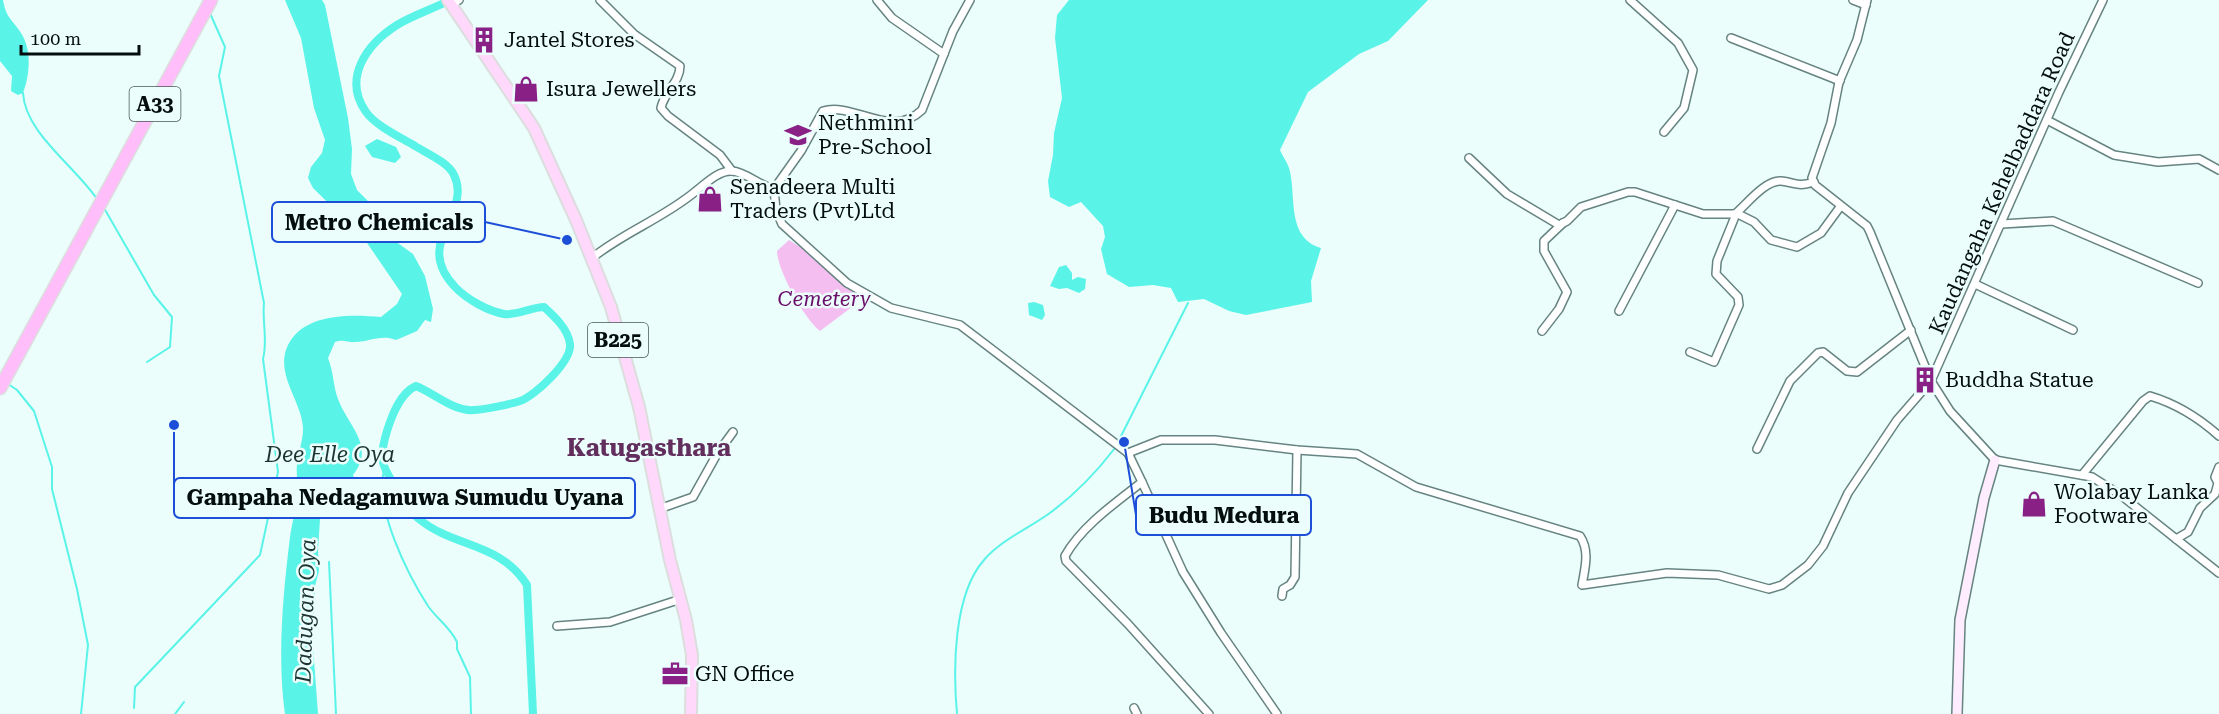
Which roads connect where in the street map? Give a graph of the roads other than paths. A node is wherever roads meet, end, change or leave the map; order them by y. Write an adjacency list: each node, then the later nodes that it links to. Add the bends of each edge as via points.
1 (600, 0): 17 (street, via 634,34 680,66 661,108 720,155)
2 (877, 0): 11 (street, via 892,18)
3 (970, 0): 11 (street)
4 (1630, 0): 14 (street, via 1678,43 1693,70 1684,108)
5 (1853, 0): 8 (street)
6 (2103, 0): 13 (street, Kaudangaha Kehelbaddara Road)
7 (453, 2): 25 (main road, B225, via 534,128)
8 (1867, 3): 12 (street)
9 (209, 4): 34 (highway, A33)
10 (1731, 38): 12 (street)
11 (944, 54): 19 (street, via 922,110 914,118 899,122 832,109 823,111 801,152)
12 (1840, 81): 18 (street)
13 (2047, 120): 16 (street, via 2114,155 2158,162 2199,159); 24 (street, Kaudangaha Kehelbaddara Road)
14 (1664, 132)
15 (1469, 158): 23 (street, via 1507,194 1546,219)
16 (2219, 170)
17 (732, 171): 19 (street); 25 (street, via 712,178 677,206)
18 (1814, 182): 21 (street); 22 (street, via 1798,186 1779,181 1766,186)
19 (774, 189): 39 (street, via 782,224 847,283 873,300 960,325)
20 (1675, 205): 22 (street, via 1703,214); 23 (street, via 1628,192 1581,207); 28 (street)
21 (1840, 207): 22 (street, via 1821,233 1797,247 1771,240 1754,222); 29 (street, via 1870,231)
22 (1736, 214): 32 (street, via 1717,261 1716,274 1738,297 1739,305 1714,362)
23 (1563, 223): 31 (street, via 1544,242 1544,251 1567,292)
24 (2002, 225): 26 (street, Kaudangaha Kehelbaddara Road); 27 (street, via 2053,220)
25 (592, 258): 44 (main road, B225, via 611,307 639,406)
26 (1975, 284): 30 (street); 33 (street, Kaudangaha Kehelbaddara Road)
27 (2198, 284)
28 (1619, 311)
29 (1911, 330): 33 (street); 37 (street, via 1857,372 1847,371 1823,352 1818,353 1790,381)
30 (2073, 330)
31 (1542, 331)
32 (1690, 352)
33 (1931, 381): 38 (street, Kaudangaha Kehelbaddara Road, via 1897,420 1848,493 1823,546 1791,579 1768,589 1702,574 1658,574 1582,585 1587,561 1580,536 1416,488 1358,454); 40 (street, via 1950,411)
34 (2, 384)
35 (733, 432): 44 (street, via 693,497)
36 (2219, 436): 42 (street, via 2200,420 2151,396)
37 (1757, 449)
38 (1297, 450): 39 (street, via 1242,441 1161,440); 47 (street, via 1295,577 1283,589)
39 (1128, 453): 43 (street)
40 (1995, 460): 42 (street); 53 (street, via 1960,620)
41 (2219, 467): 45 (street, via 2215,494 2200,508 2188,532)
42 (2082, 475): 45 (street, via 2106,485)
43 (1142, 482): 51 (street, via 1082,534 1069,549 1066,561); 52 (street, via 1183,572)
44 (659, 509): 48 (main road, B225)
45 (2176, 539): 46 (street)
46 (2219, 573)
47 (1282, 596)
48 (681, 599): 49 (street, via 610,622); 50 (main road, B225, via 692,655)
49 (557, 626)
50 (690, 714)
51 (1209, 714)
52 (1277, 714)
53 (1957, 714)

